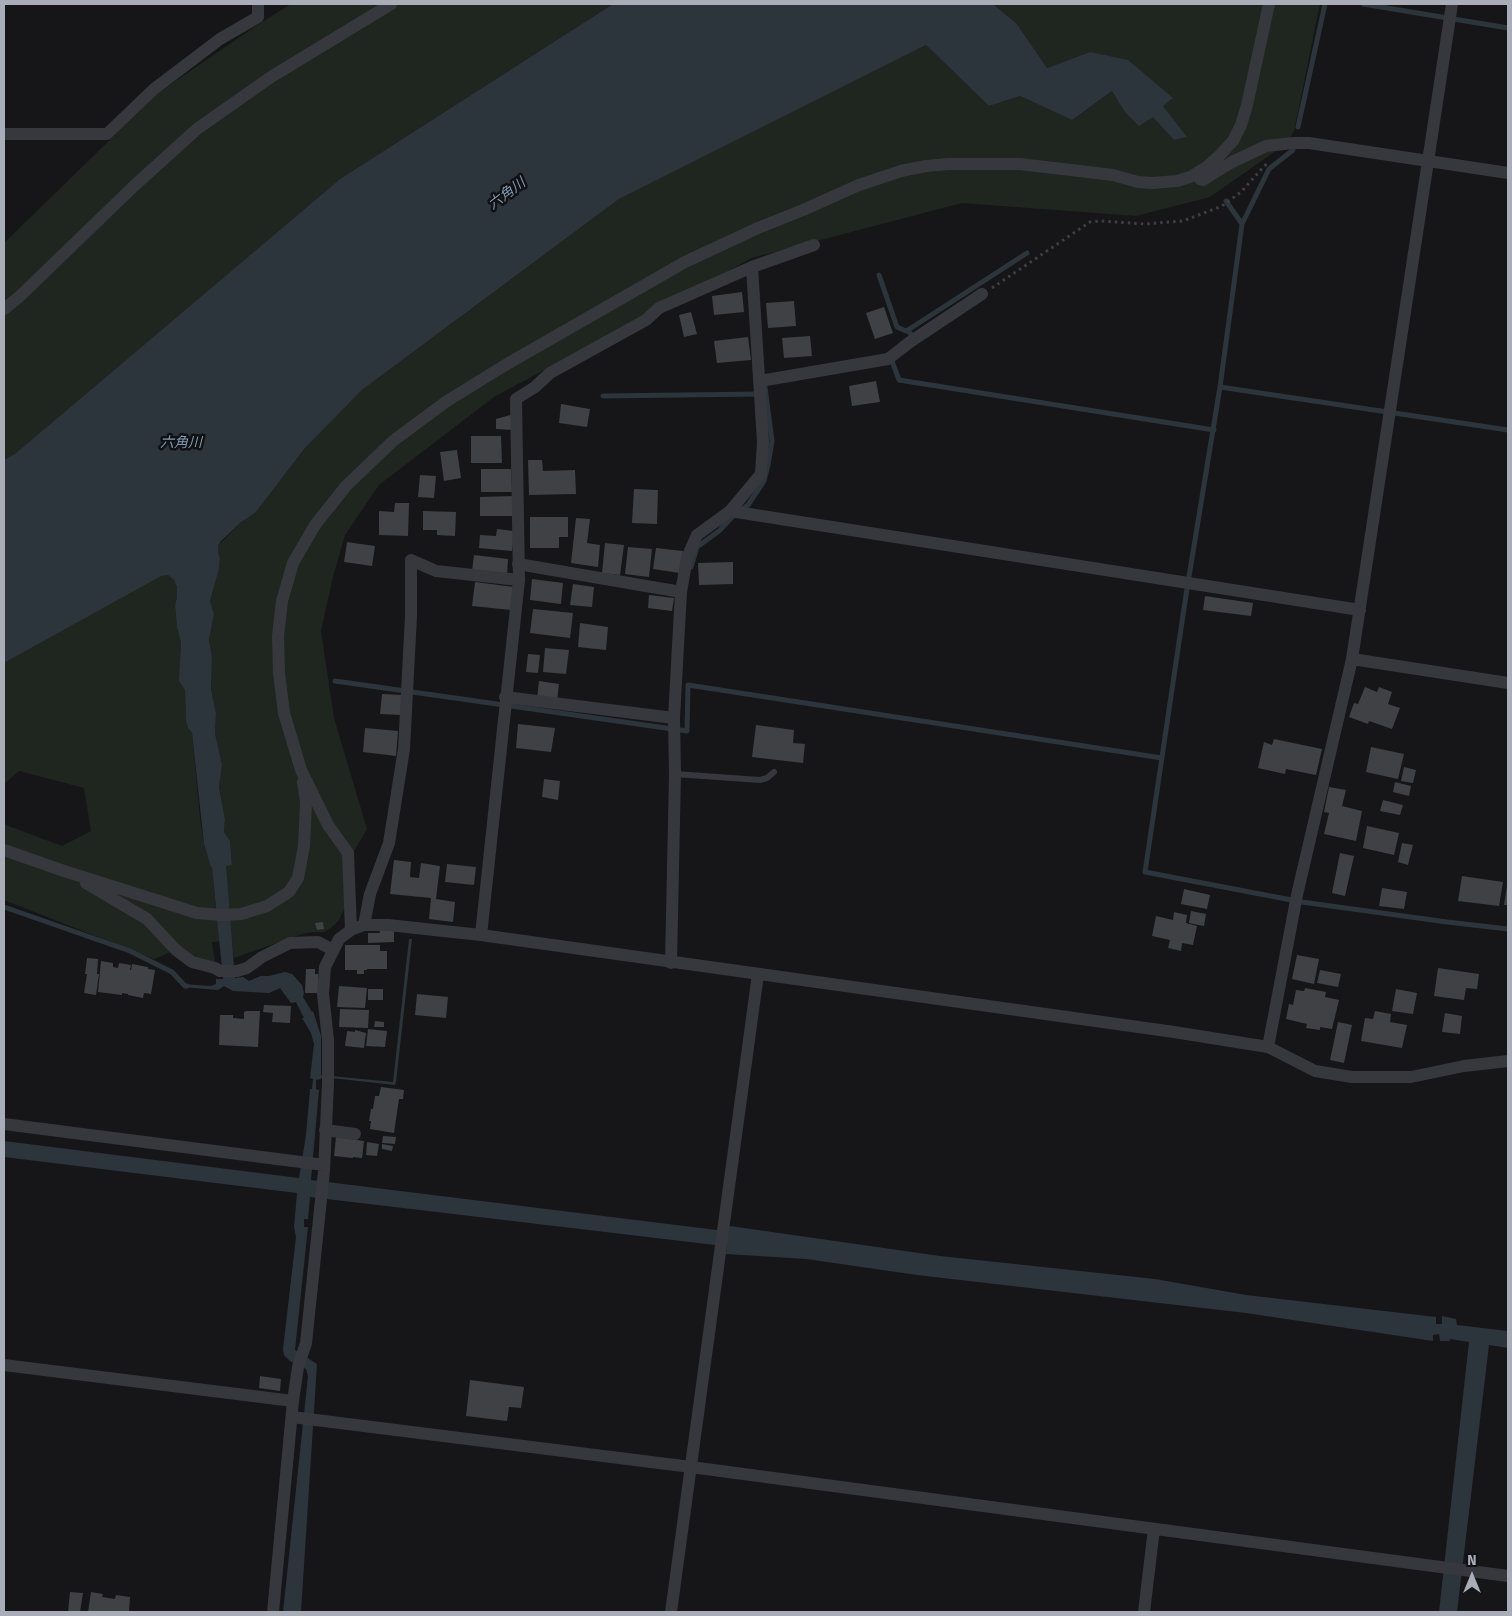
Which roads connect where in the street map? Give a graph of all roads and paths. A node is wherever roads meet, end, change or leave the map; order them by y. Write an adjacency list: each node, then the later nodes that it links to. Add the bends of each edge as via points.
1 (258, 4): 5 (street, via 258,17 220,40 154,89 107,134)
2 (391, 4): 13 (street, via 271,77 197,129)
3 (1268, 4): 9 (street, via 1241,125 1233,141 1219,156)
4 (1450, 13): 7 (street)
5 (4, 134)
6 (1283, 144): 7 (street, via 1310,143); 9 (street, via 1266,146 1203,180); 12 (path, via 1281,151 1241,192 1222,206 1183,221 1145,224 1090,222)
7 (1428, 161): 8 (street); 19 (street)
8 (1508, 173)
9 (1190, 177): 24 (street, via 1177,181 1138,182 1113,175 1020,164 948,164 901,171 858,185 685,262 447,401 393,441 346,486 315,525 293,563 282,600 279,672 284,714)
10 (814, 245): 11 (street)
11 (752, 267): 14 (street); 16 (street, via 658,308 646,320 550,373 516,399)
12 (982, 294): 14 (street, via 888,359)
13 (4, 309)
14 (760, 390): 15 (street, via 761,474)
15 (736, 512): 18 (street, via 697,535 687,558); 19 (street)
16 (518, 564): 17 (street); 18 (street)
17 (519, 580): 22 (street); 29 (street, via 436,571 411,560 404,750 388,843 370,894)
18 (681, 592): 23 (street)
19 (1360, 610): 20 (street)
20 (1352, 660): 21 (street); 35 (street, via 1296,902)
21 (1508, 683)
22 (505, 702): 23 (street); 31 (street)
23 (674, 726): 26 (street)
24 (302, 770): 28 (street, via 306,802 304,846 298,878 289,892 267,906 241,914 197,912); 30 (street, via 328,825 348,853)
25 (774, 772): 26 (lane, via 760,780)
26 (675, 774): 33 (street)
27 (4, 850): 28 (street)
28 (64, 871): 32 (street, via 147,919 192,962 220,972 247,968 290,943 318,942)
29 (364, 925): 30 (street); 31 (street)
30 (351, 930): 32 (street, via 338,939)
31 (481, 936): 33 (street)
32 (334, 950): 38 (street, via 325,967 323,994 328,1040)
33 (671, 963): 34 (street)
34 (758, 974): 35 (street); 44 (street)
35 (1268, 1047): 36 (street, via 1314,1071 1352,1077 1411,1077)
36 (1508, 1061)
37 (4, 1124): 40 (street, via 293,1161)
38 (325, 1130): 39 (street); 40 (street)
39 (355, 1134)
40 (324, 1168): 42 (street, via 306,1343 298,1367)
41 (4, 1365): 42 (street)
42 (293, 1401): 43 (street)
43 (303, 1419): 44 (street); 47 (street)
44 (691, 1467): 45 (street); 48 (street)
45 (1154, 1529): 46 (street); 49 (street)
46 (1508, 1576)
47 (273, 1612)
48 (671, 1612)
49 (1144, 1612)

